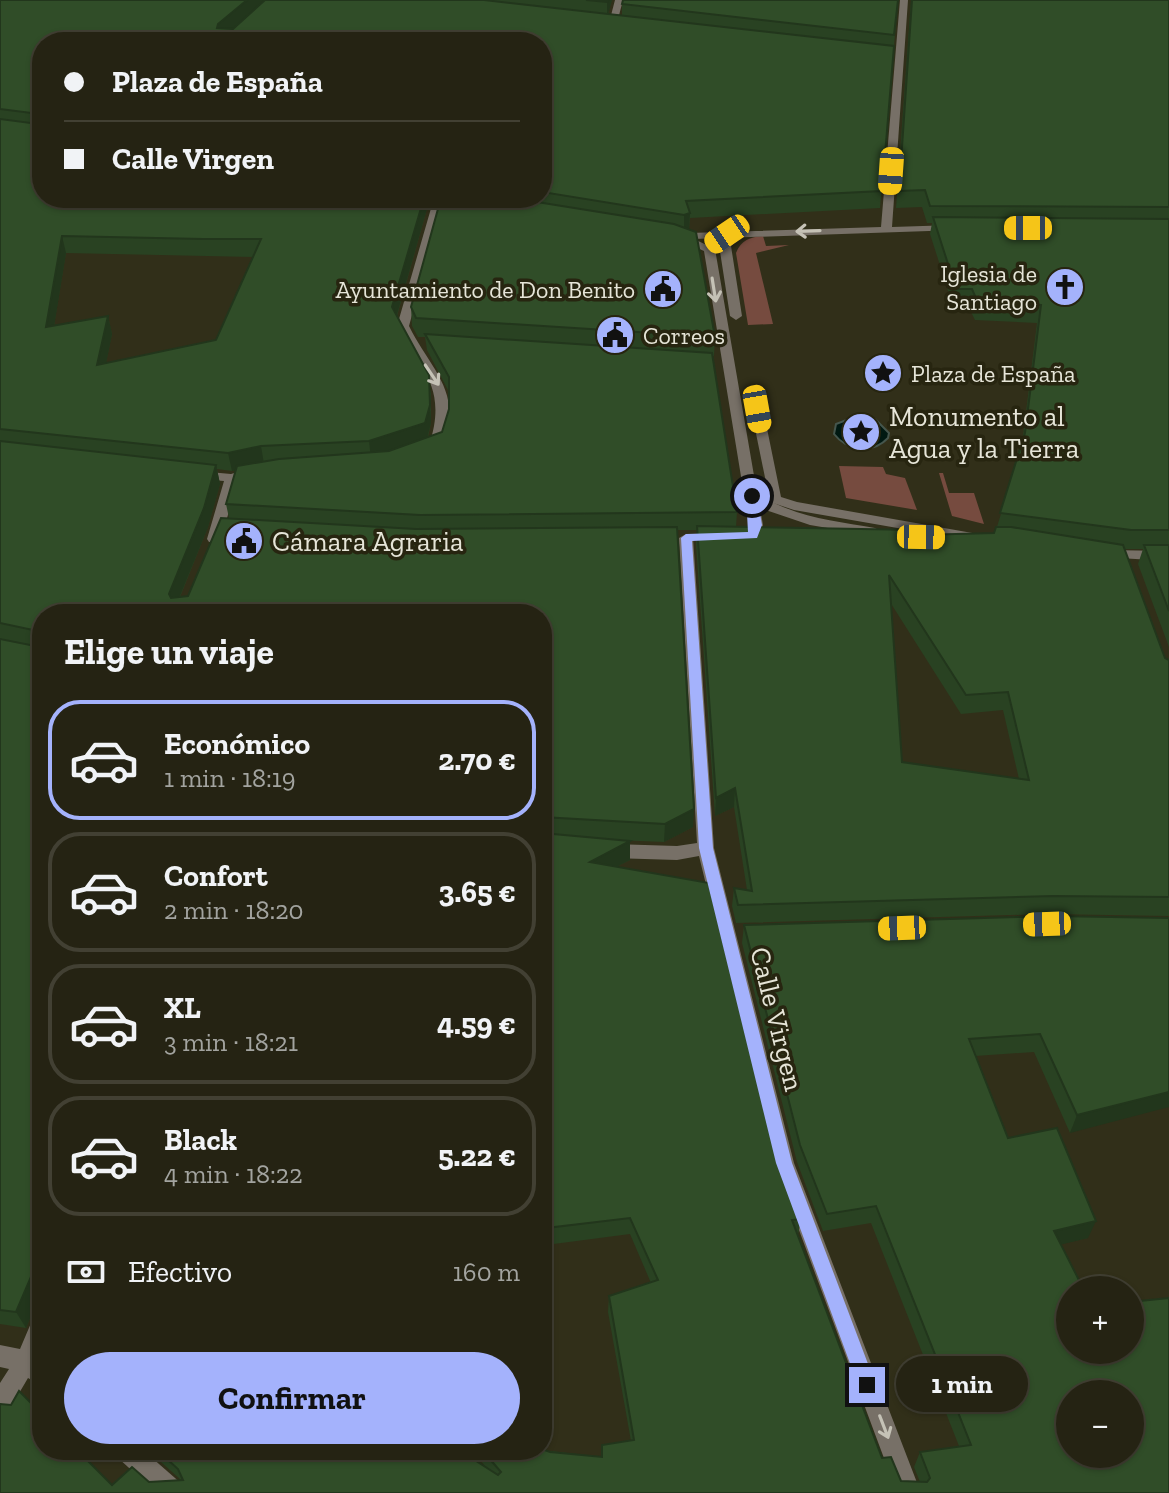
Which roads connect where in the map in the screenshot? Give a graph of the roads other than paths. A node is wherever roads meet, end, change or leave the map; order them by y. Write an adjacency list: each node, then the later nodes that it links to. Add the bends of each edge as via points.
1 (619, 0): 4 (street)
2 (904, 0): 7 (street)
3 (598, 21): 4 (street)
4 (613, 23): 5 (street)
5 (628, 25)
6 (884, 55): 7 (street)
7 (899, 57): 9 (street)
8 (439, 208): 15 (street, one-way to 15, via 403,326 440,386 440,434 435,446)
9 (886, 228): 10 (street); 11 (street, one-way to 11)
10 (974, 228)
11 (733, 234): 12 (street); 12 (street, via 668,235); 13 (street, via 725,245)
12 (707, 247): 19 (street, one-way to 19)
13 (736, 316)
14 (757, 409): 22 (street, via 775,499 985,538)
15 (414, 455)
16 (267, 471): 18 (street)
17 (186, 473): 18 (street)
18 (232, 478): 25 (street, via 226,528)
19 (752, 496): 20 (street, via 756,525 747,536); 22 (street, via 767,508 799,519)
20 (784, 536)
21 (799, 536): 22 (street)
22 (893, 536)
23 (686, 538): 29 (street, Calle Virgen)
24 (1096, 553): 27 (street)
25 (206, 556)
26 (1169, 556): 27 (street)
27 (1125, 557): 28 (street)
28 (1132, 575)
29 (706, 848): 30 (street, via 677,853); 37 (street, Calle Virgen, one-way to 37, via 735,933 784,1163)
30 (598, 851)
31 (0, 1356): 32 (street)
32 (32, 1367)
33 (32, 1370): 34 (street)
34 (0, 1404)
35 (137, 1460): 36 (street)
36 (175, 1493)
37 (909, 1493)

